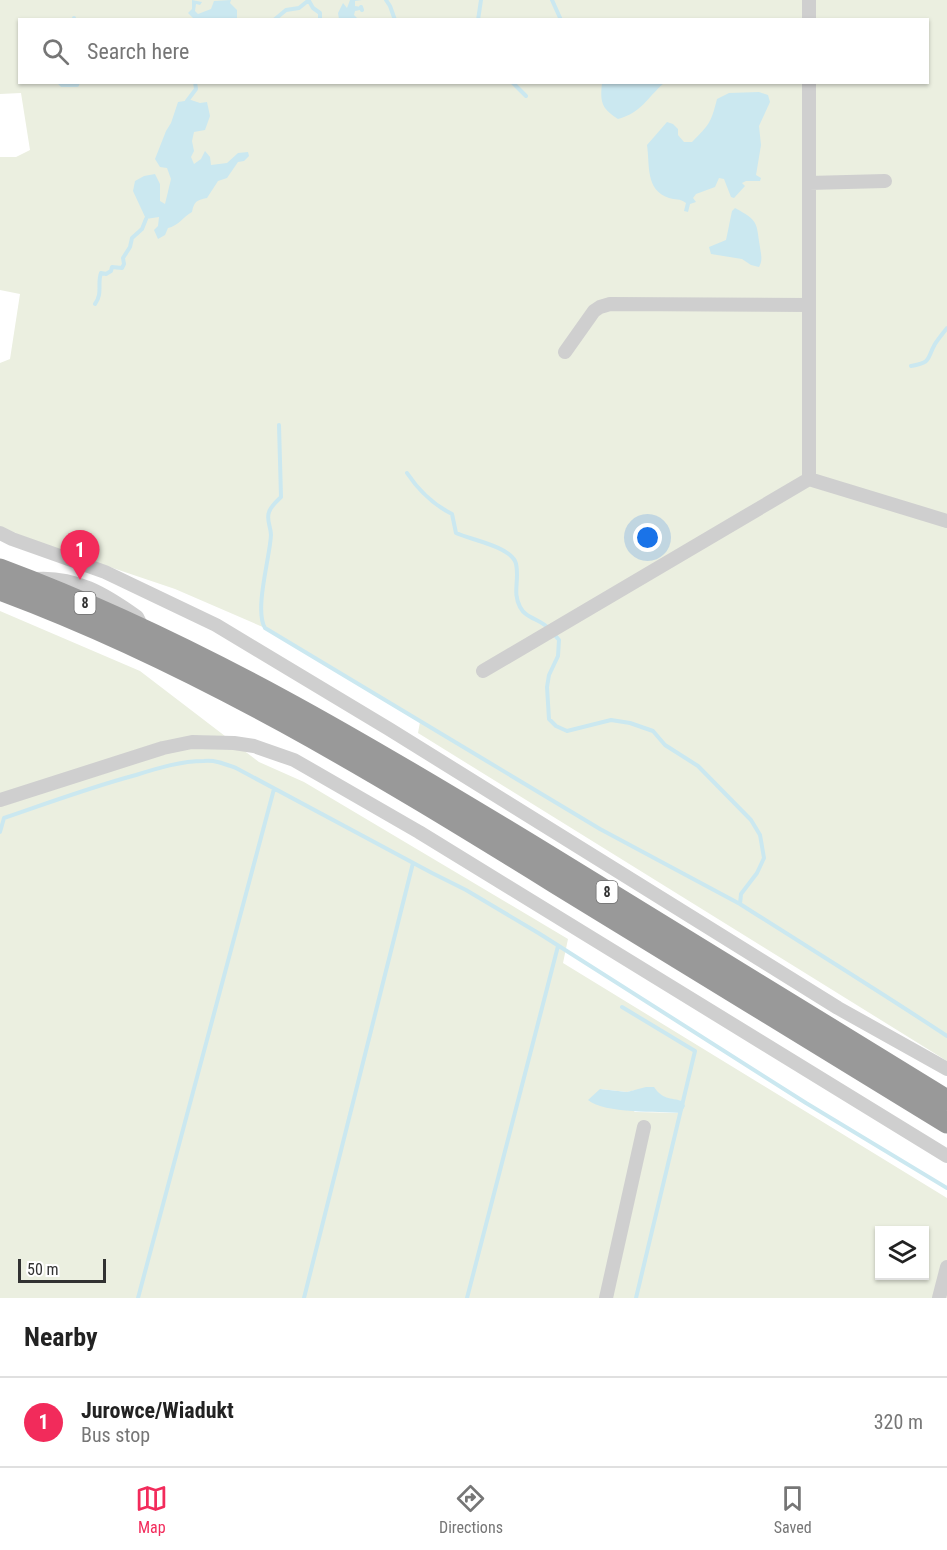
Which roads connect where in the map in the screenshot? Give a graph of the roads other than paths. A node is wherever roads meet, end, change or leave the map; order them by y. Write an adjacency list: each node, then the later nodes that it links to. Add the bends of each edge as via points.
1 (809, 0): 2 (street)
2 (809, 18)
3 (809, 84): 5 (street)
4 (885, 181): 5 (street)
5 (809, 183): 6 (street)
6 (809, 305): 7 (street, via 610,304 594,311); 8 (street)
7 (565, 352)
8 (809, 479): 9 (street); 13 (street)
9 (947, 521)
10 (0, 533): 15 (street, via 105,572 216,625 838,1008)
11 (0, 569): 12 (highway, 8)
12 (11, 590): 16 (highway, 8, via 142,628 225,668 397,764); 17 (highway, 8, via 173,664 315,738)
13 (483, 670)
14 (0, 800): 19 (street, via 192,742 234,743 274,752 419,832)
15 (947, 1069)
16 (947, 1100)
17 (947, 1123)
18 (644, 1127): 21 (street)
19 (947, 1156)
20 (947, 1268): 22 (street)
21 (606, 1298)
22 (939, 1298)

